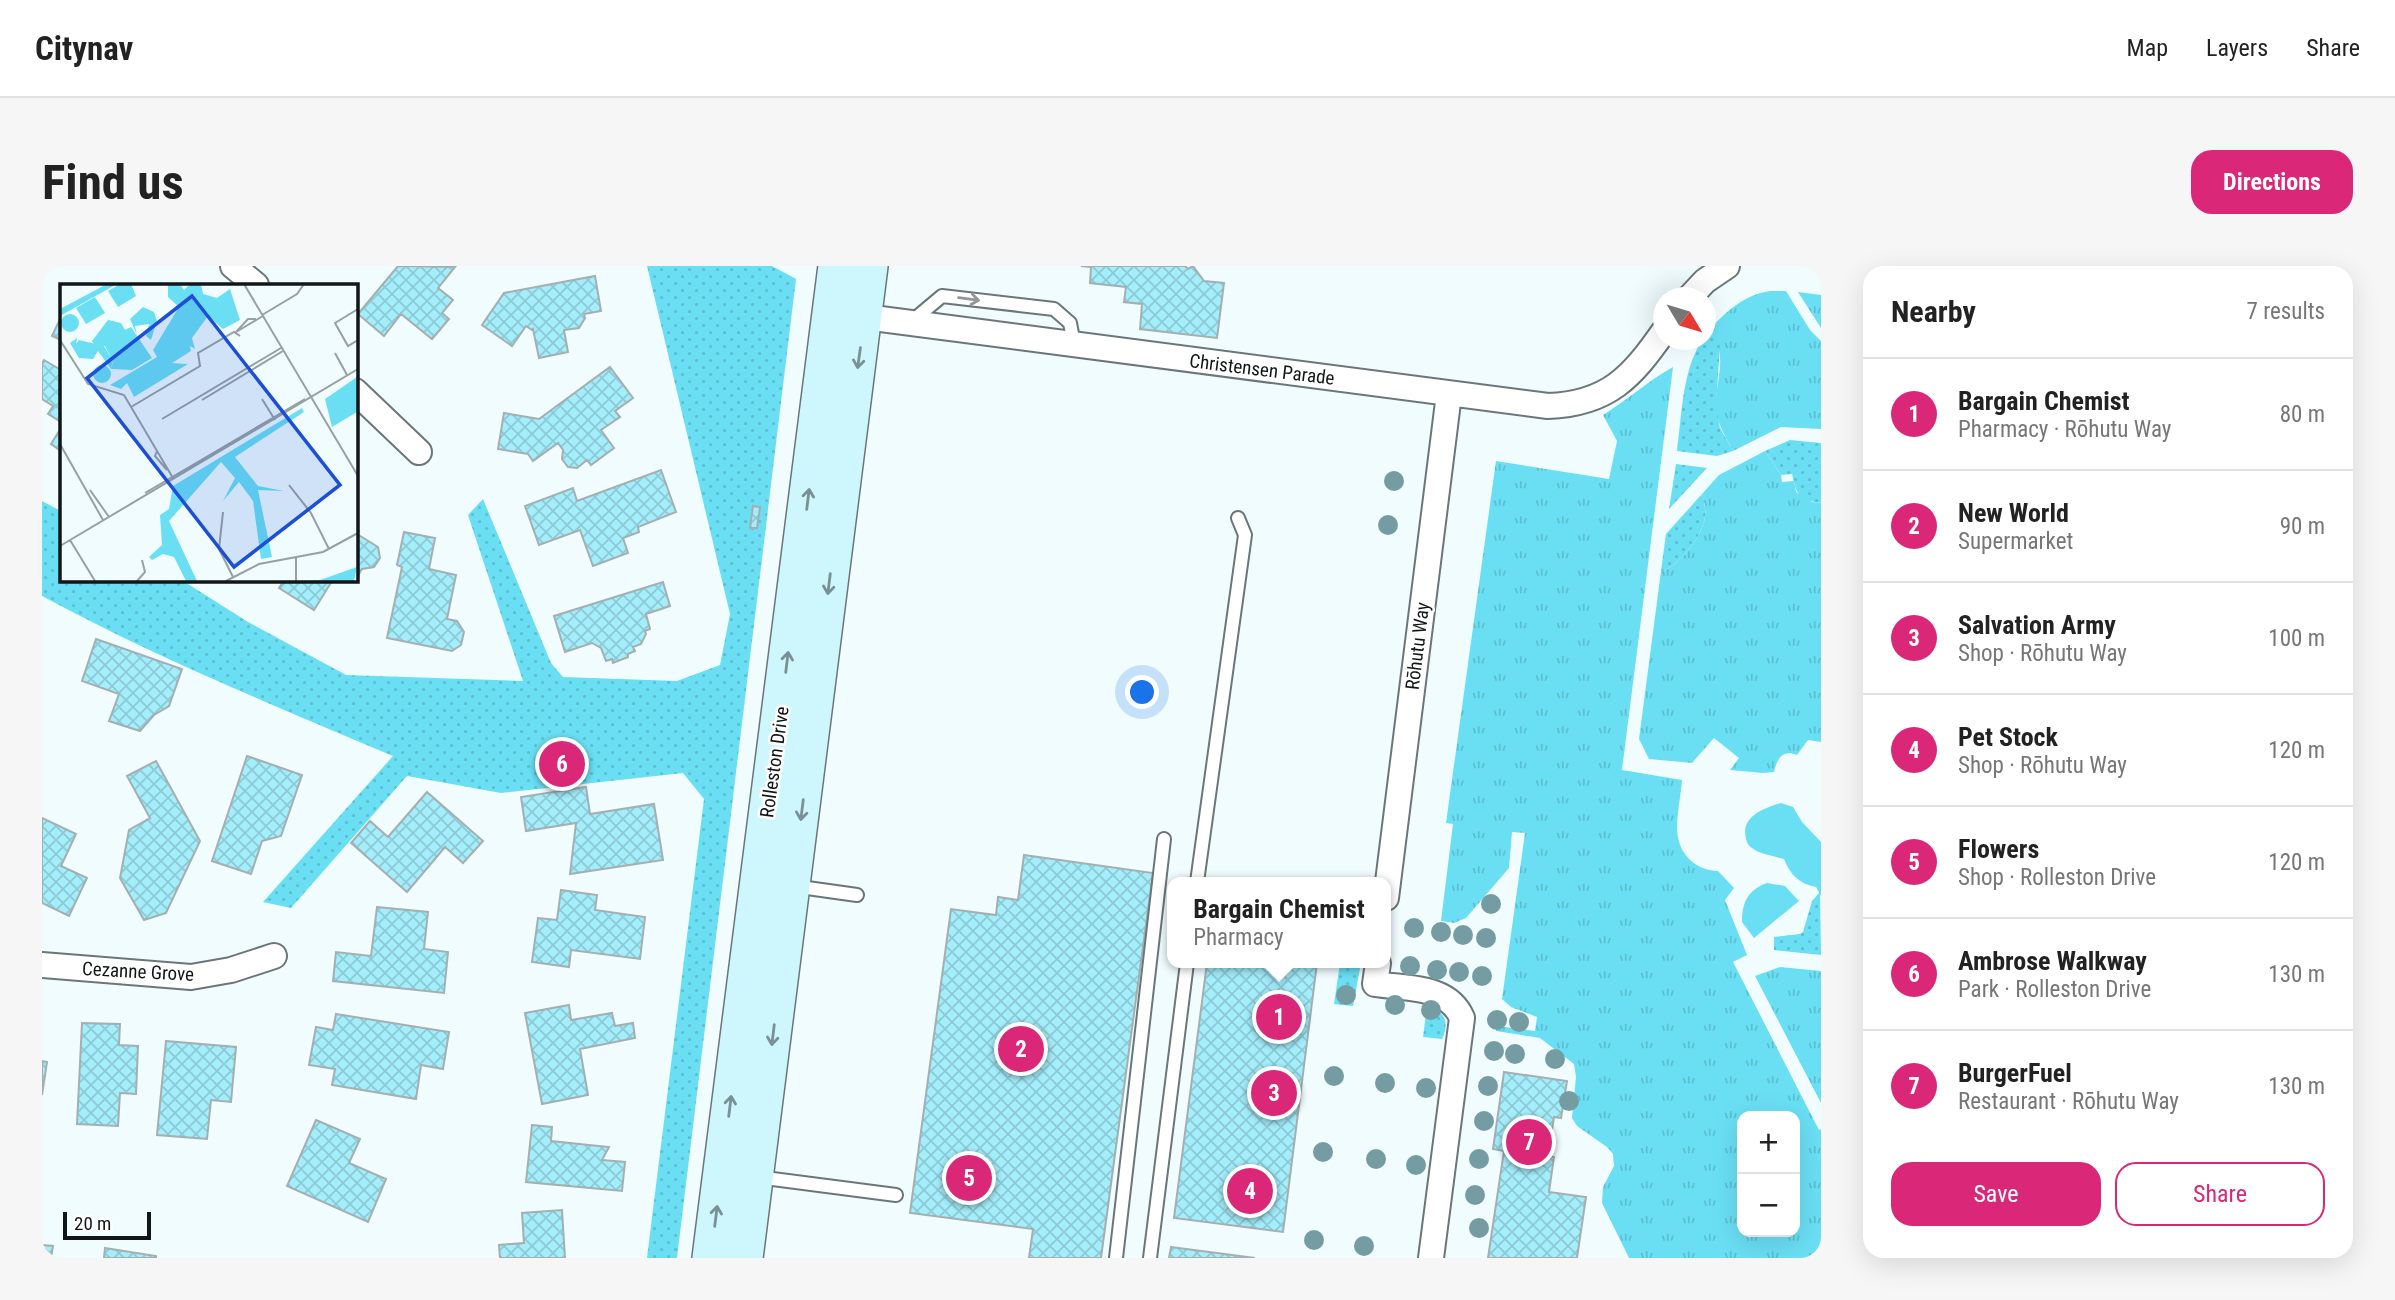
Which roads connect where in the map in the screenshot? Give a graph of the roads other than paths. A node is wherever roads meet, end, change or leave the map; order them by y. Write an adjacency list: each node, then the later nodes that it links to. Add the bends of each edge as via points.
1 (233, 266): 5 (street)
2 (837, 266): 7 (main road, Rolleston Drive)
3 (869, 266): 7 (main road, Rolleston Drive)
4 (1727, 266): 6 (street)
5 (255, 284)
6 (1699, 287)
7 (848, 314): 10 (street, Christensen Parade); 16 (main road, Rolleston Drive)
8 (1653, 345): 10 (street, Christensen Parade, via 1612,390 1567,406)
9 (357, 393): 11 (street)
10 (1449, 394): 15 (street, Rōhutu Way)
11 (419, 452)
12 (1238, 518): 14 (lane, via 1245,535)
13 (1164, 839): 26 (lane)
14 (1199, 877)
15 (1389, 877)
16 (775, 884): 17 (lane); 22 (main road, Rolleston Drive)
17 (857, 895)
18 (274, 956): 19 (street, Cezanne Grove, via 191,977)
19 (42, 965)
20 (1186, 968): 27 (lane)
21 (1375, 984): 28 (street, via 1436,993 1452,1000 1462,1018)
22 (738, 1176): 23 (lane); 24 (main road, Rolleston Drive, one-way to 22); 25 (main road, Rolleston Drive)
23 (896, 1195)
24 (711, 1258)
25 (744, 1258)
26 (1116, 1258)
27 (1150, 1258)
28 (1432, 1258)

